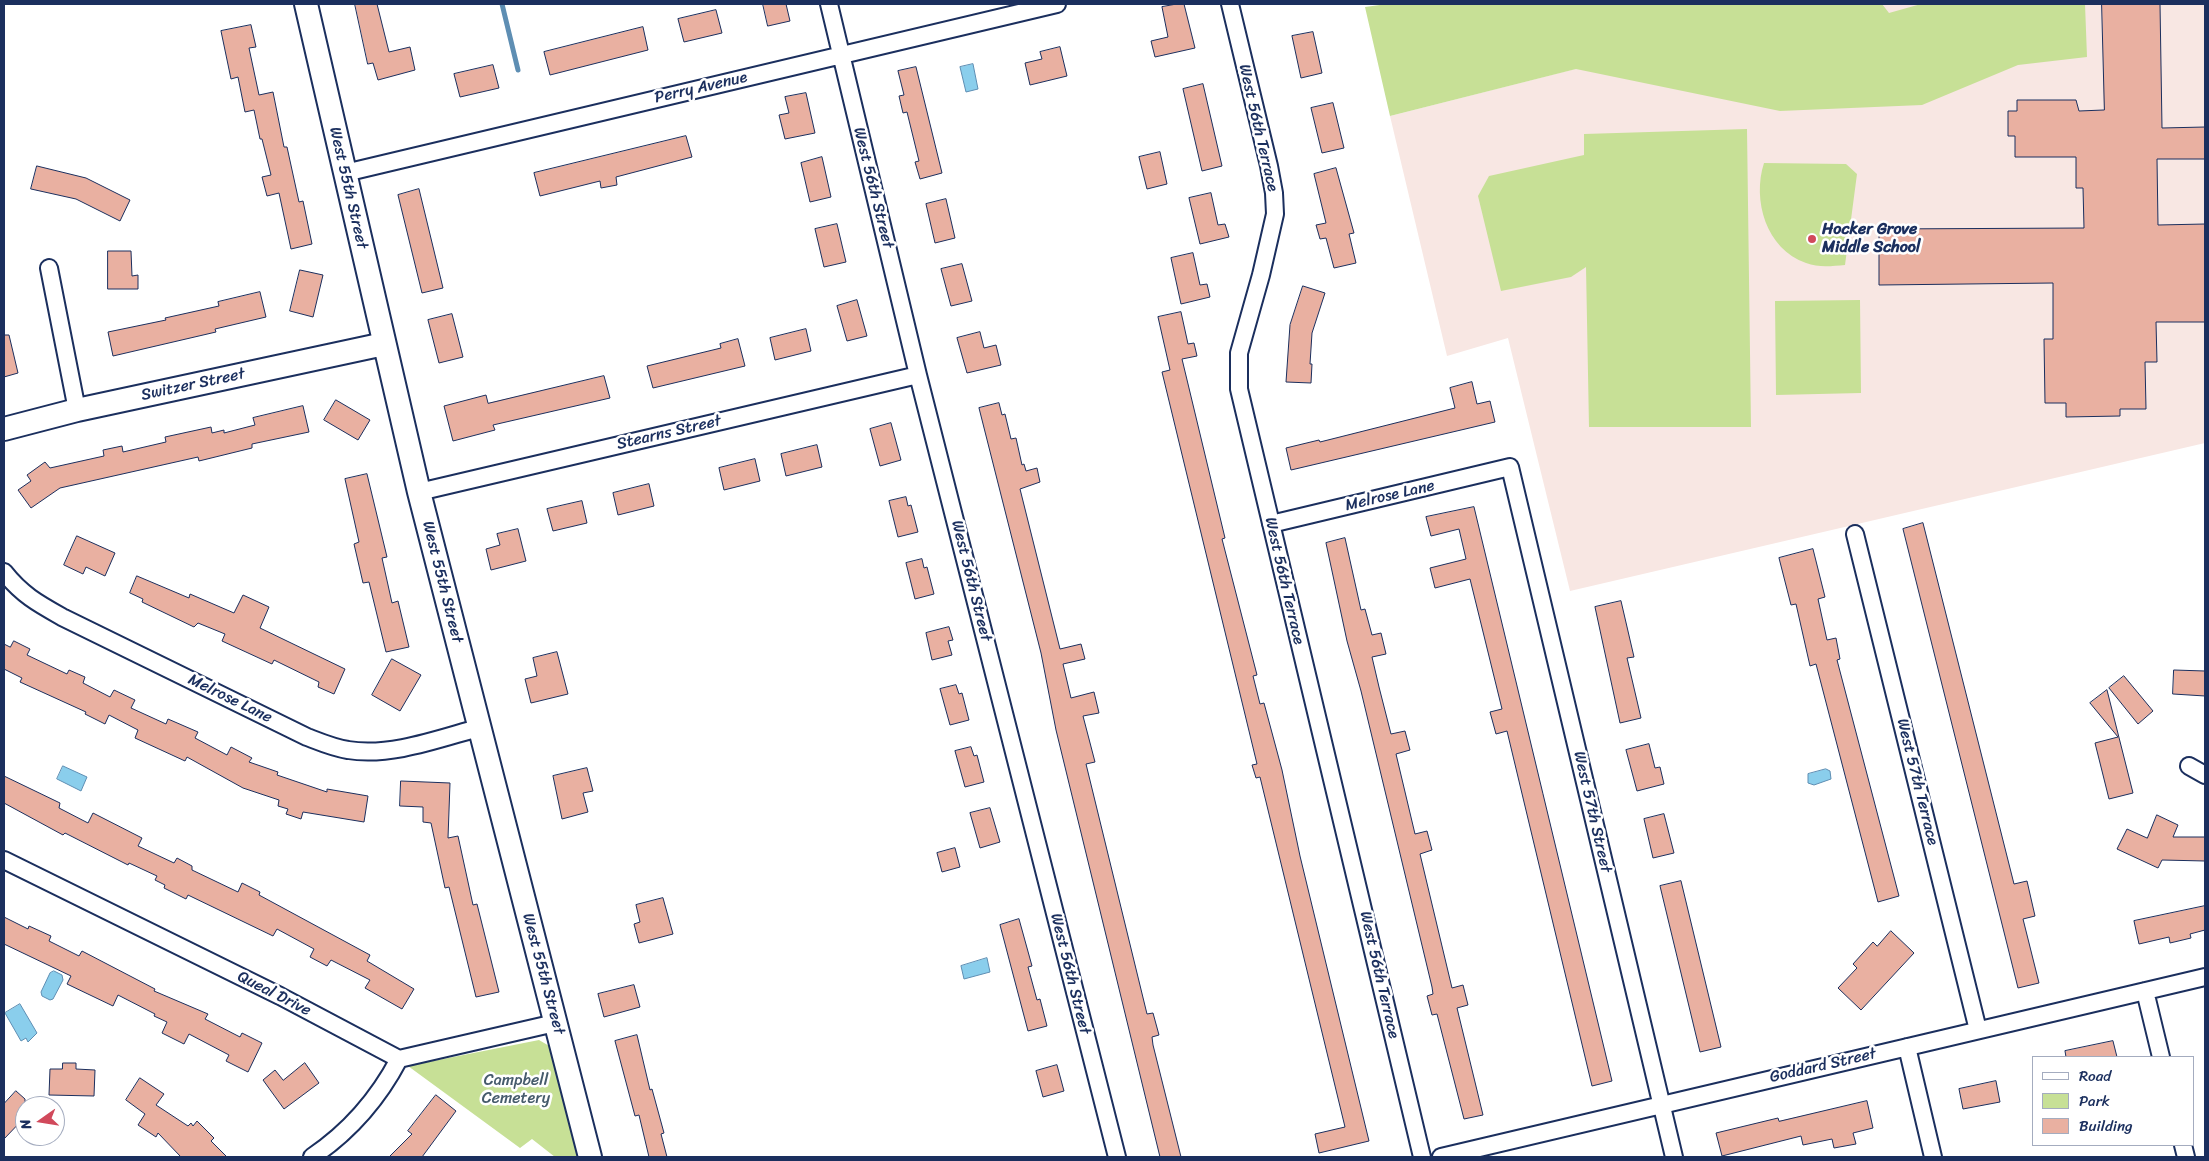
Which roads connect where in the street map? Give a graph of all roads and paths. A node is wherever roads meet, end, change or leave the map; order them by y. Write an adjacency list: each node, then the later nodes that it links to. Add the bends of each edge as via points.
1 (306, 4): 6 (street, West 55th Street)
2 (829, 4): 5 (street, West 56th Street)
3 (1058, 4): 5 (street, Perry Avenue)
4 (1230, 4): 14 (street, West 56th Terrace, via 1274,193 1274,214 1261,276 1239,353 1238,371 1239,389)
5 (841, 55): 6 (street, Perry Avenue); 9 (street, West 56th Street)
6 (345, 173): 8 (street, West 55th Street)
7 (49, 268): 10 (street)
8 (384, 344): 10 (street, Switzer Street); 13 (street, West 55th Street)
9 (918, 375): 13 (street, Stearns Street); 31 (street, West 56th Street)
10 (77, 410): 11 (street, Switzer Street)
11 (4, 429)
12 (1510, 468): 14 (street, Melrose Lane); 28 (street, West 57th Street)
13 (419, 492): 17 (street, West 55th Street)
14 (1271, 524): 32 (street, West 56th Terrace)
15 (1856, 534): 24 (street, West 57th Terrace)
16 (4, 572): 17 (street, Melrose Lane, via 29,599 64,618 333,747 349,751 393,750)
17 (478, 728): 23 (street, West 55th Street)
18 (2189, 766): 19 (street)
19 (2205, 775)
20 (4, 860): 27 (street, Queal Drive, via 280,996)
21 (2205, 977): 22 (street, Goddard Street)
22 (2144, 991): 24 (street, Goddard Street); 26 (street)
23 (555, 1023): 27 (street); 30 (street, West 55th Street)
24 (1978, 1030): 25 (street, Goddard Street)
25 (1907, 1047): 28 (street, Goddard Street); 35 (street)
26 (2161, 1056)
27 (399, 1059): 29 (street, via 360,1116)
28 (1661, 1105): 33 (street, Goddard Street); 34 (street, West 57th Street)
29 (312, 1157)
30 (590, 1157)
31 (1117, 1157)
32 (1422, 1157)
33 (1441, 1157)
34 (1674, 1157)
35 (1933, 1157)

